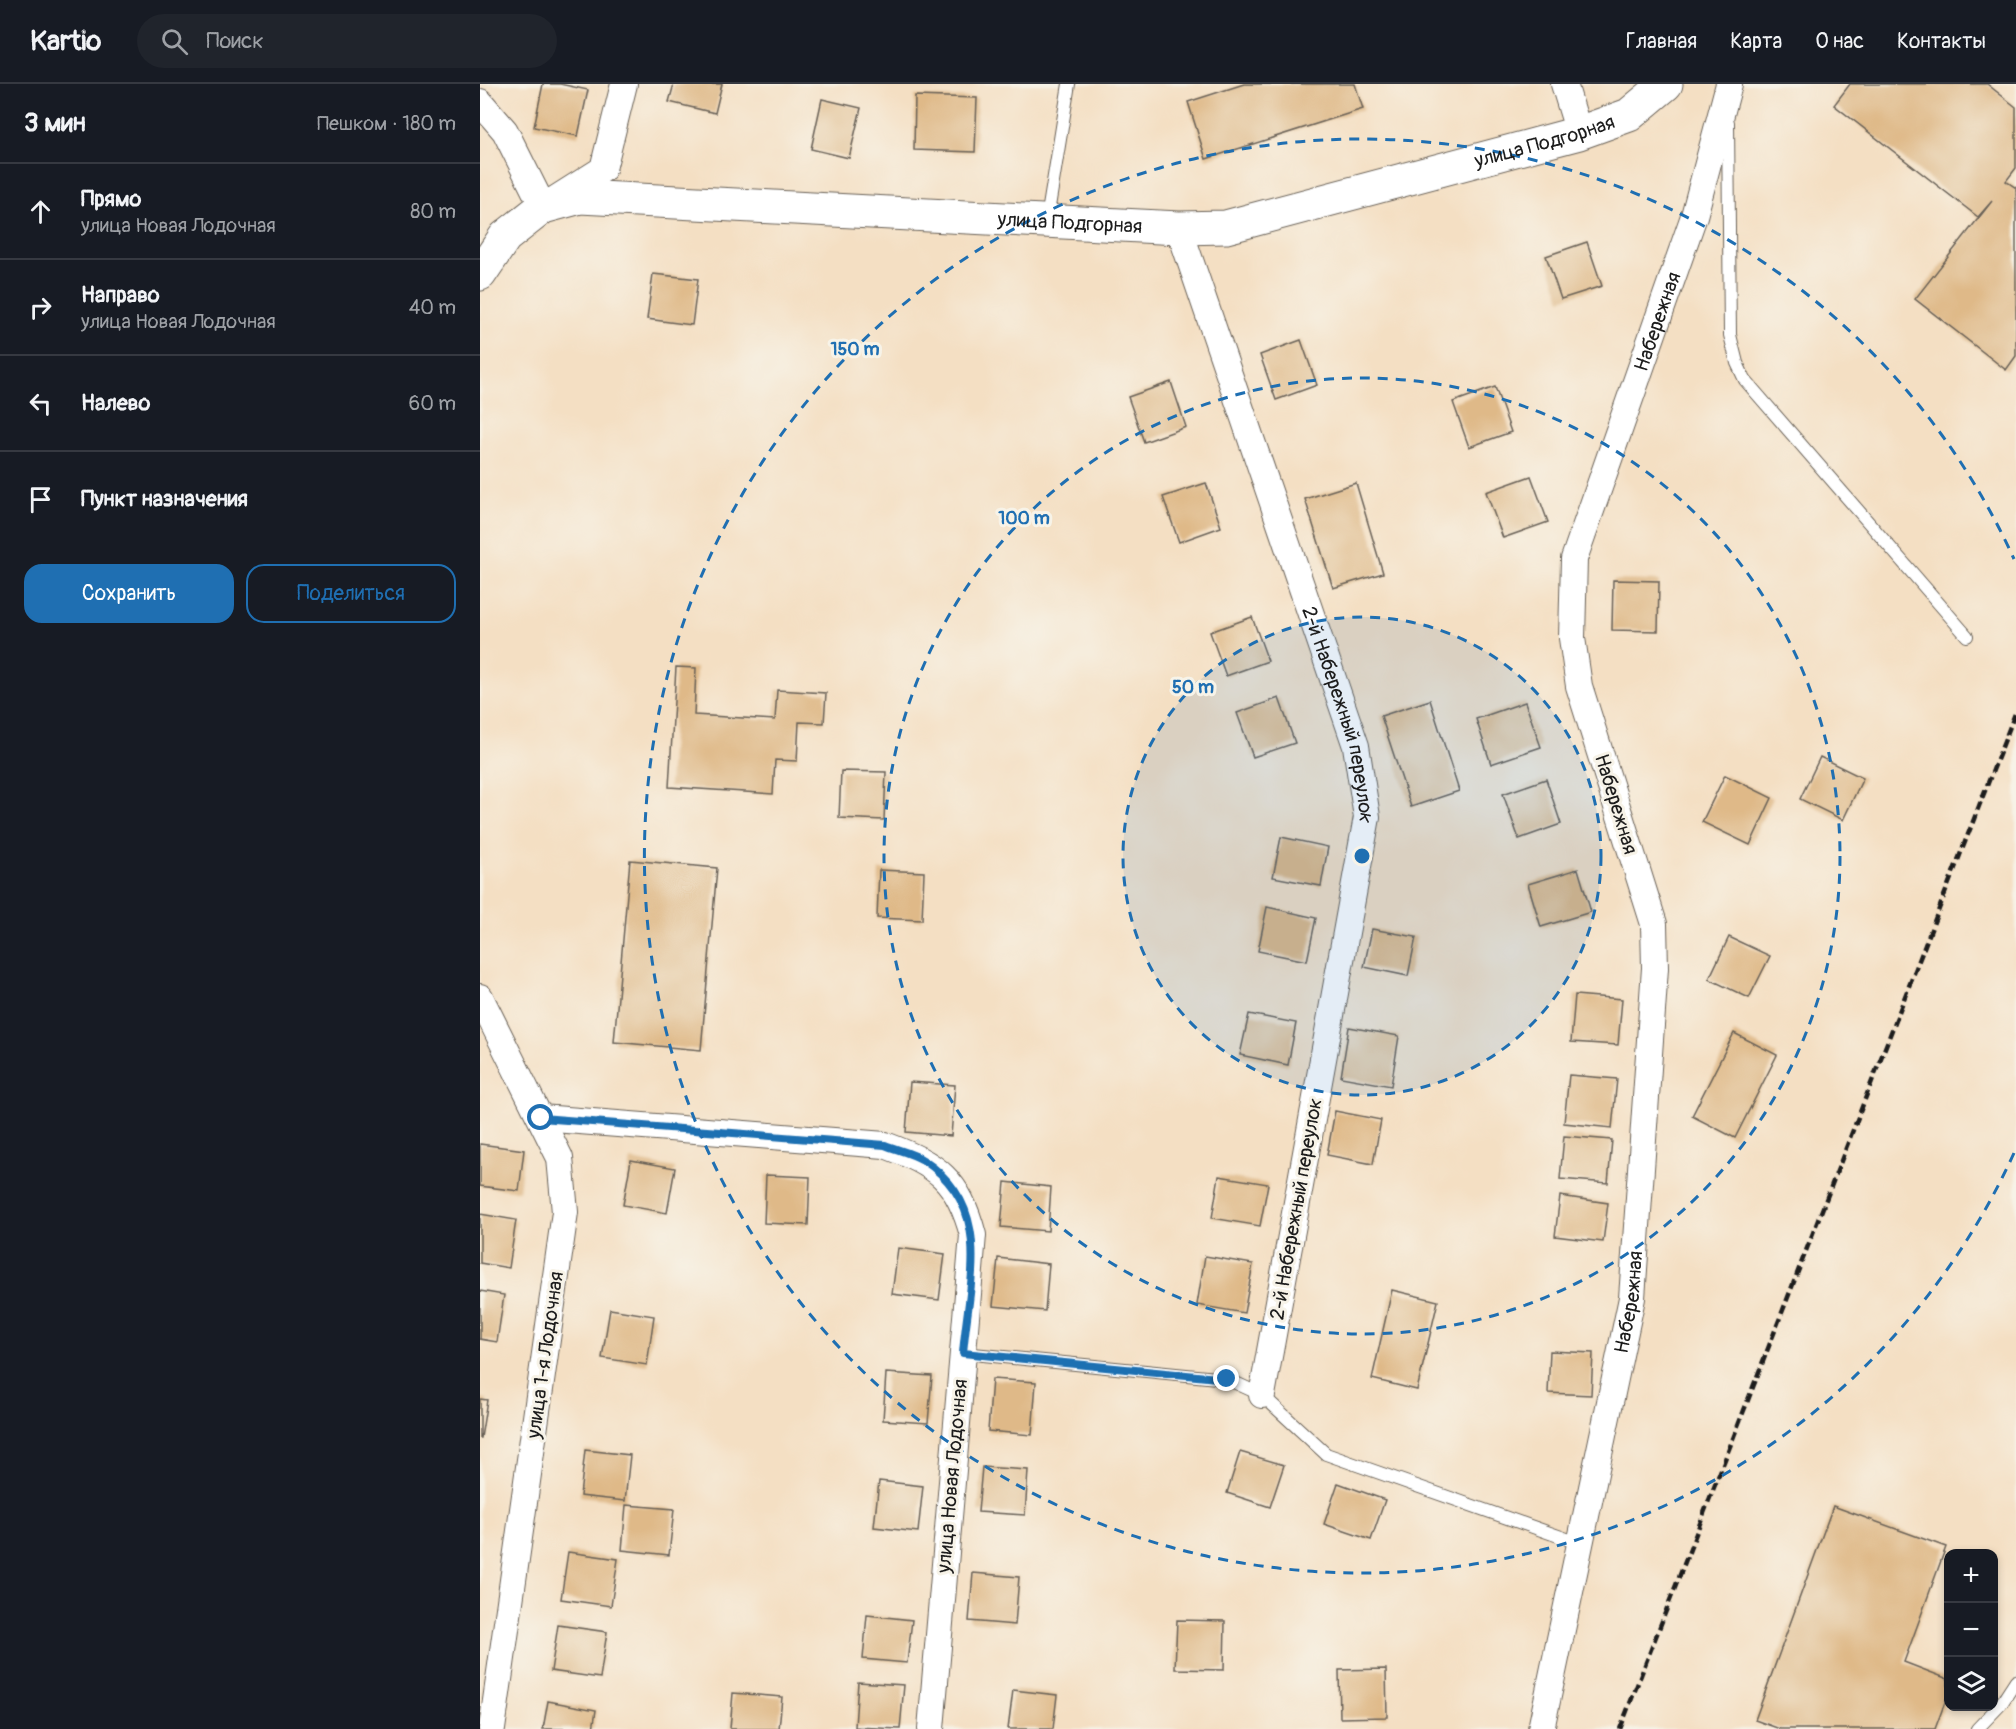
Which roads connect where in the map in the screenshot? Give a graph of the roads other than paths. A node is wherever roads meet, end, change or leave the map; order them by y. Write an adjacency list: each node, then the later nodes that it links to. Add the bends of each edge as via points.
1 (624, 84): 8 (street, via 603,169)
2 (1069, 84): 9 (lane)
3 (1564, 84): 7 (street)
4 (1666, 84): 7 (street, улица Подгорная, via 1629,115)
5 (1728, 87): 12 (lane, via 1730,335 1737,363 1745,380); 17 (street, Набережная, via 1694,216 1574,559 1572,638 1579,686 1654,924 1655,968 1632,1298)
6 (480, 102): 8 (street, via 505,131)
7 (1579, 133): 10 (street, улица Подгорная, via 1226,227)
8 (543, 207): 9 (street, улица Подгорная, via 580,197); 11 (street, улица Подгорная, via 505,237)
9 (1047, 221): 10 (street, улица Подгорная)
10 (1179, 228): 16 (street, 2-й Набережный переулок, via 1356,746 1367,817)
11 (480, 274)
12 (1966, 636)
13 (480, 997): 14 (street, улица 1-я Лодочная)
14 (541, 1118): 15 (street, улица Новая Лодочная, via 885,1145 922,1159 946,1178 965,1204 973,1235); 19 (street, улица 1-я Лодочная, via 560,1158 565,1212)
15 (963, 1353): 16 (lane, via 1227,1379); 20 (street, улица Новая Лодочная)
16 (1262, 1395): 17 (lane, via 1326,1454)
17 (1582, 1544): 21 (street, Набережная)
18 (2016, 1681): 22 (lane)
19 (492, 1729)
20 (930, 1729)
21 (1541, 1729)
22 (1977, 1729)

